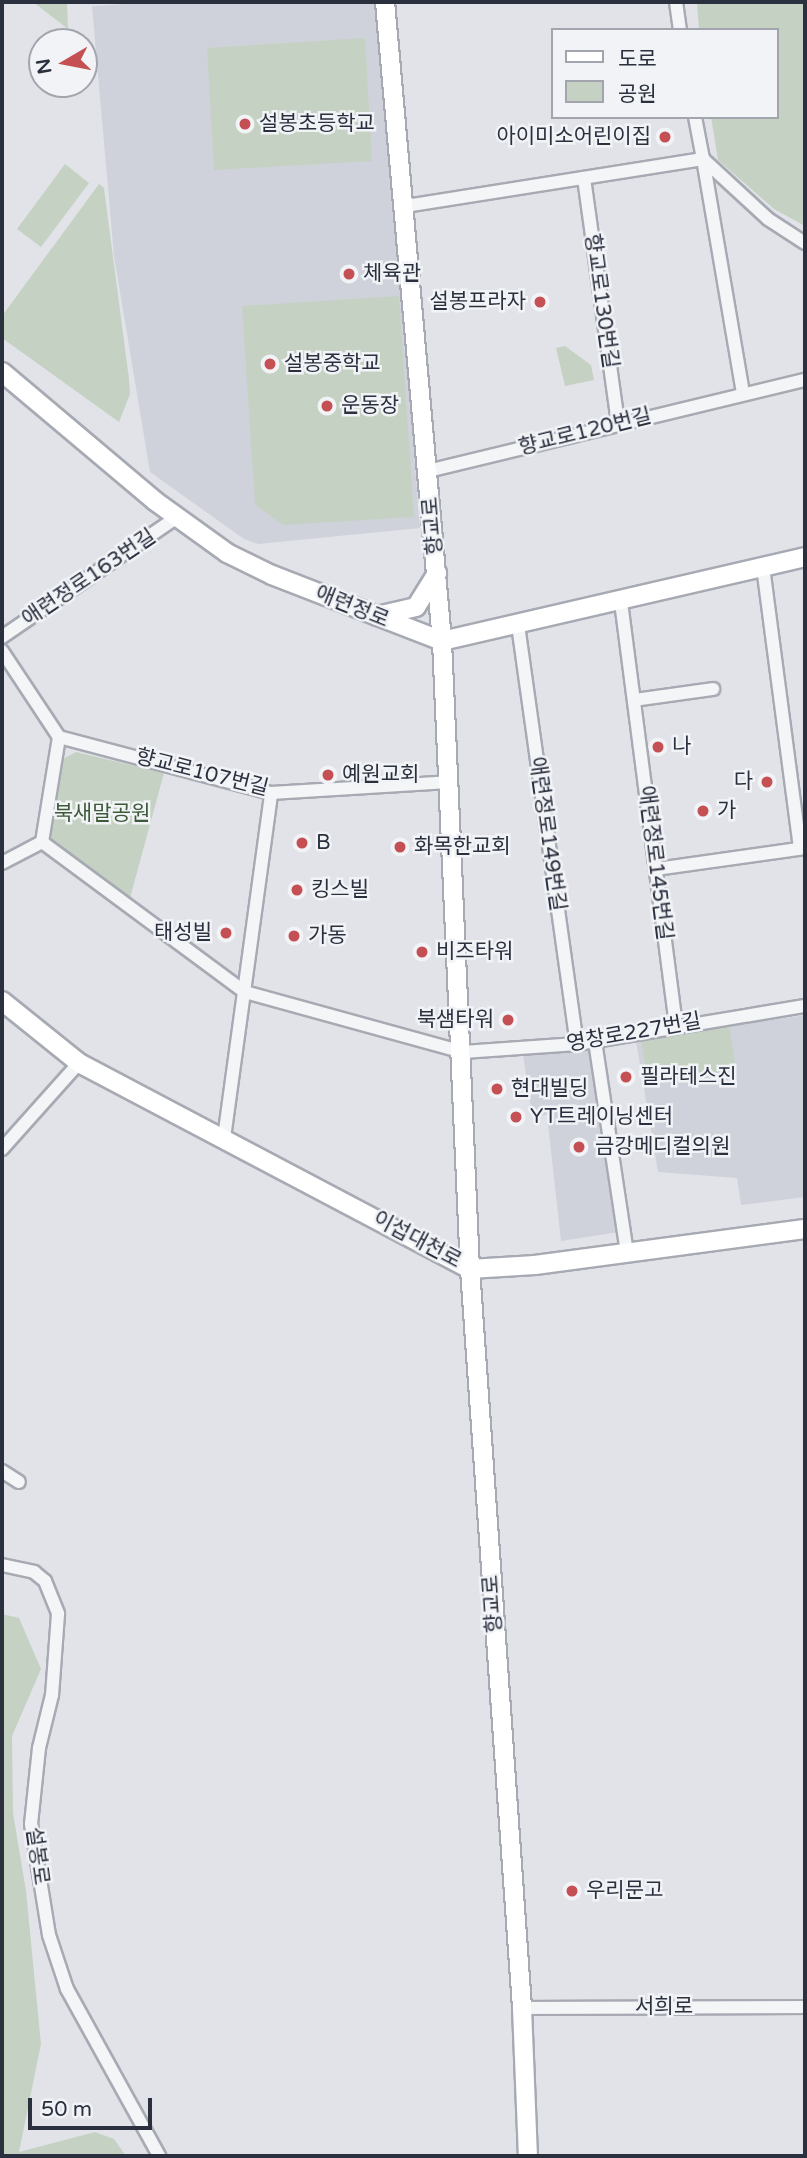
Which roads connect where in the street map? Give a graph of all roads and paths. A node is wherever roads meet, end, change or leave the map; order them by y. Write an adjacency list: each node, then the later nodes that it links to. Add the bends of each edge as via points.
1 (385, 2): 7 (street, 향교로)
2 (676, 2): 3 (street)
3 (680, 28)
4 (695, 119): 5 (street)
5 (703, 159): 6 (street); 8 (street, via 750,204); 11 (street)
6 (584, 178): 7 (street); 12 (street, 향교로130번길)
7 (407, 206): 13 (street, 향교로)
8 (805, 243)
9 (2, 372): 14 (street, 애련정로)
10 (805, 380): 11 (street, 향교로120번길)
11 (743, 394): 12 (street, 향교로120번길)
12 (618, 424): 13 (street, 향교로120번길)
13 (428, 471): 17 (street, 향교로)
14 (176, 518): 19 (street, 애련정로, via 248,565); 21 (street, 애련정로163번길)
15 (805, 557): 16 (street)
16 (763, 567): 18 (street); 30 (street)
17 (437, 573): 19 (street, via 416,607); 22 (street, 향교로)
18 (621, 602): 20 (street); 25 (street, 애련정로145번길)
19 (374, 617): 22 (street, 애련정로)
20 (517, 625): 22 (street); 38 (street, 애련정로149번길)
21 (2, 637)
22 (442, 641): 27 (street, 향교로)
23 (2, 651): 26 (street)
24 (713, 690): 25 (street)
25 (634, 700): 32 (street, 애련정로145번길)
26 (59, 737): 28 (street, 향교로107번길); 29 (street)
27 (449, 782): 28 (street, 향교로107번길); 39 (street, 향교로)
28 (271, 793): 33 (street)
29 (42, 842): 31 (street); 33 (street)
30 (803, 848): 32 (street)
31 (2, 863)
32 (656, 869): 36 (street, 애련정로145번길)
33 (245, 992): 39 (street); 41 (street)
34 (2, 1001): 40 (street, 이섭대천로)
35 (805, 1006): 36 (street, 영창로227번길)
36 (676, 1025): 37 (street, 영창로227번길)
37 (595, 1041): 38 (street, 영창로227번길); 44 (street)
38 (577, 1044): 39 (street, 영창로227번길)
39 (463, 1052): 45 (street, 향교로)
40 (79, 1063): 41 (street, 이섭대천로); 42 (street)
41 (224, 1138): 45 (street, 이섭대천로)
42 (2, 1149)
43 (805, 1229): 44 (street, 이섭대천로)
44 (627, 1253): 45 (street, 이섭대천로)
45 (470, 1269): 50 (street, 향교로)
46 (2, 1471): 47 (street)
47 (19, 1482)
48 (2, 1565): 51 (street, 설봉로, via 34,1572 45,1581 58,1614 31,1824 49,1935 67,1989)
49 (805, 2007): 50 (street, 서희로)
50 (522, 2008): 52 (street, 향교로)
51 (159, 2156)
52 (528, 2156)

